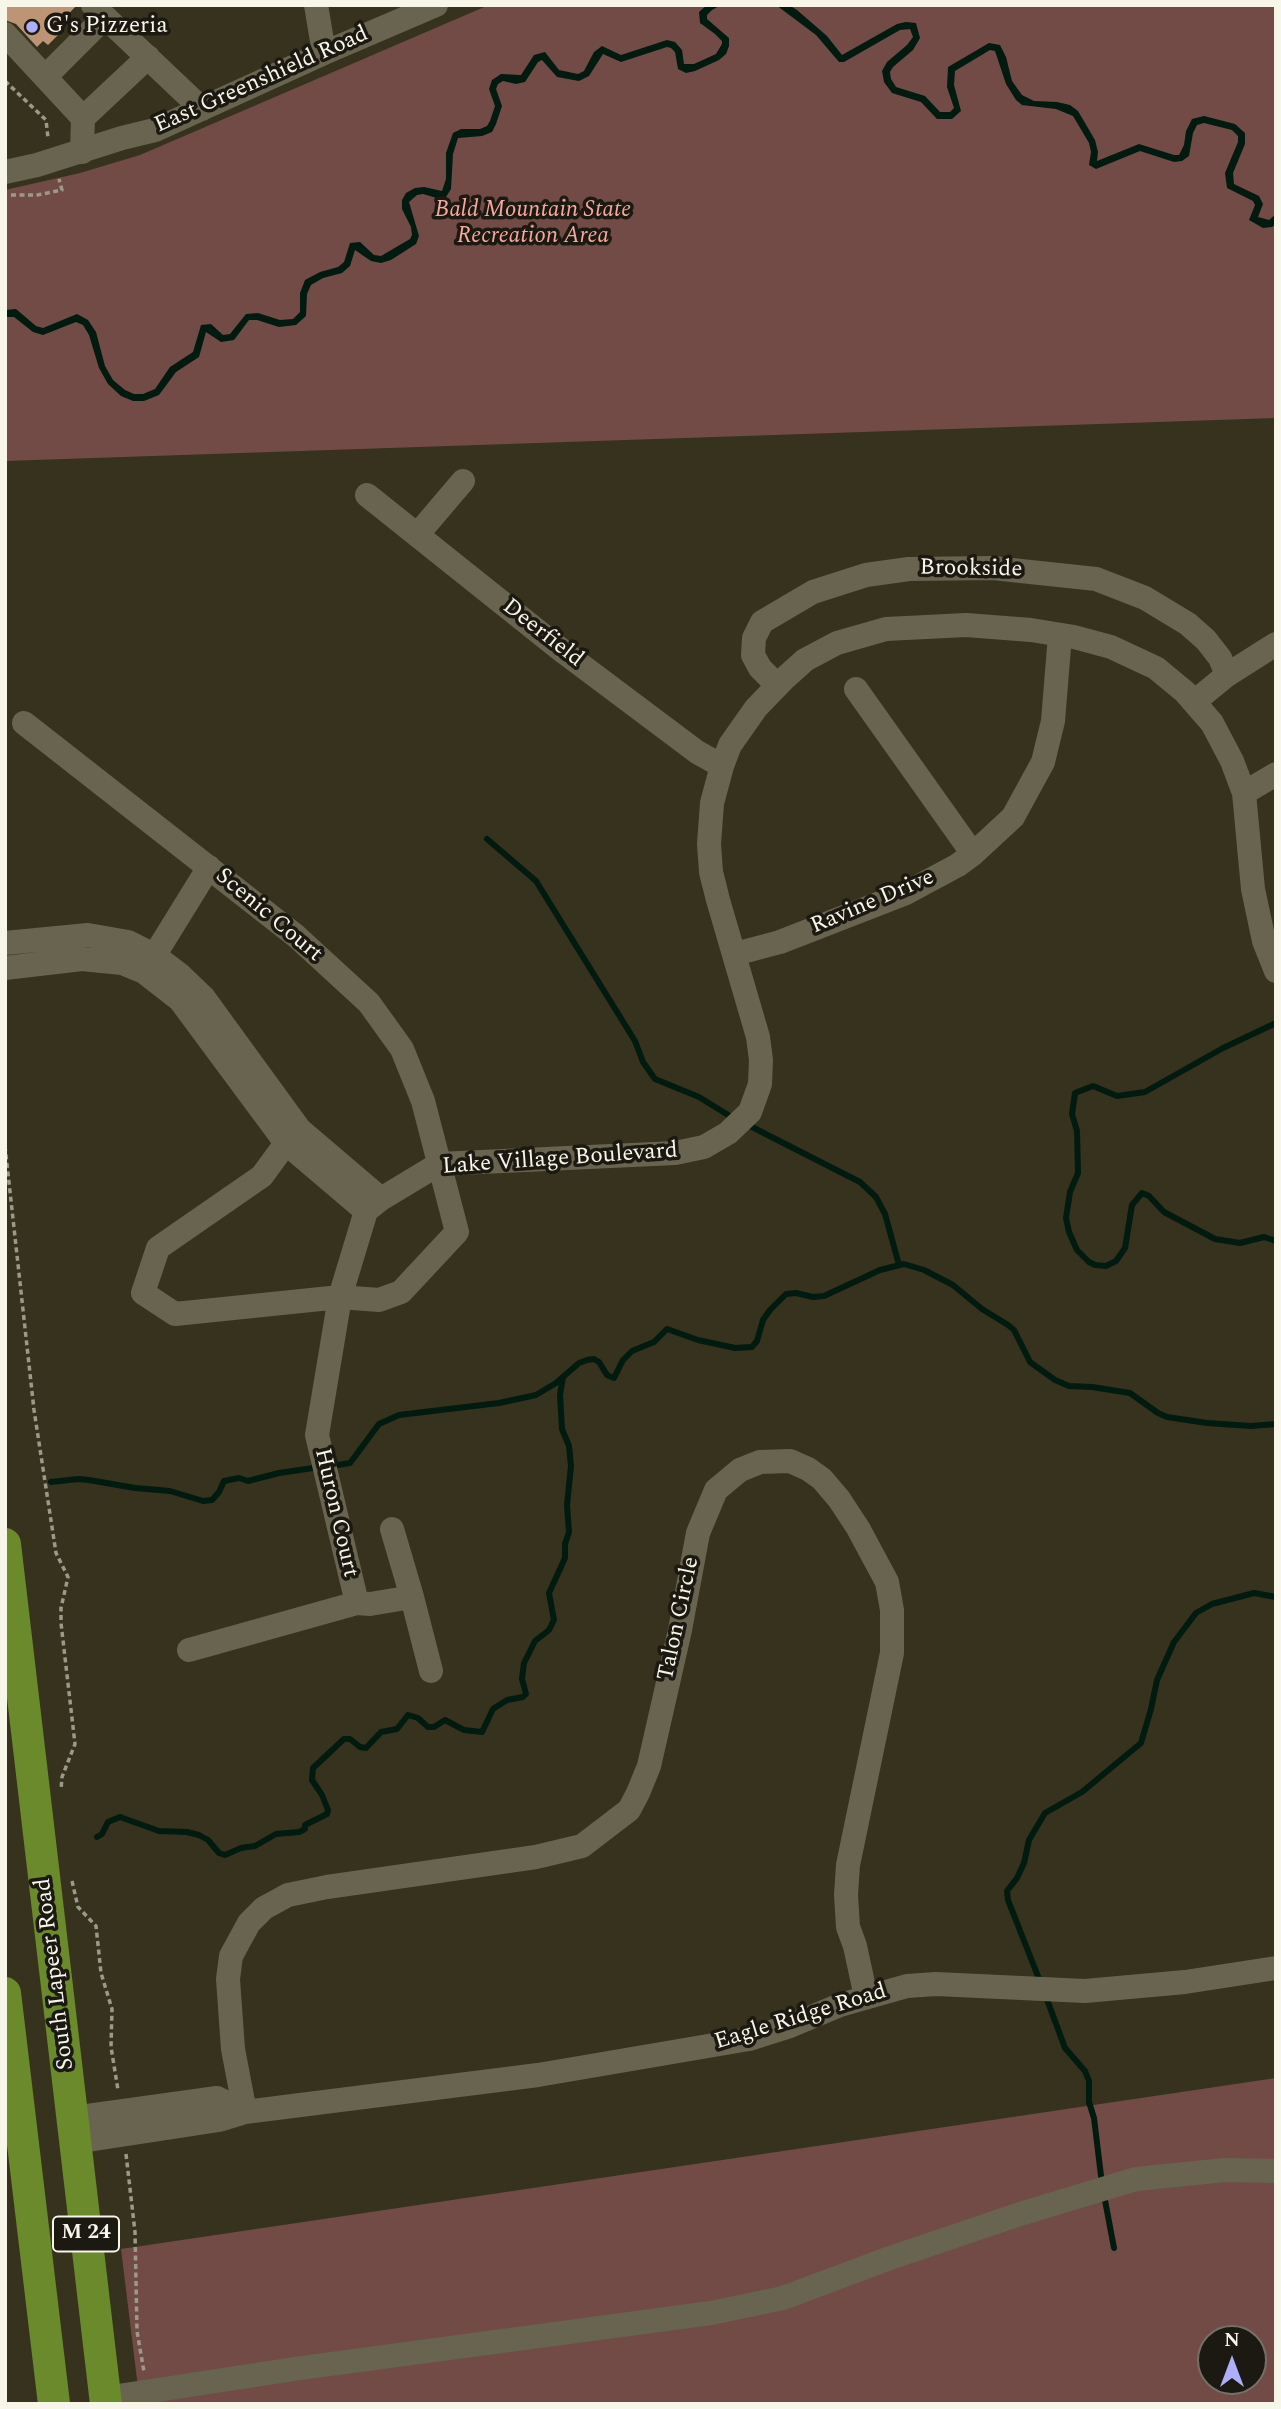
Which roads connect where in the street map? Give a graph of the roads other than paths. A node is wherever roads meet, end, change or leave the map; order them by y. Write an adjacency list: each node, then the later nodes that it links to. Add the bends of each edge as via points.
1 (316, 5): 5 (street)
2 (436, 5): 5 (street, East Greenshield Road)
3 (99, 11): 6 (street); 7 (street)
4 (5, 34): 7 (street)
5 (324, 53): 8 (street, East Greenshield Road)
6 (148, 57): 8 (street); 9 (street)
7 (46, 76): 9 (street)
8 (202, 109): 10 (street, East Greenshield Road, via 155,130)
9 (83, 118): 10 (street)
10 (82, 152): 11 (street, East Greenshield Road)
11 (5, 172)
12 (463, 481): 14 (street)
13 (367, 495): 14 (street, Deerfield)
14 (417, 535): 22 (street, Deerfield, via 565,653)
15 (1060, 635): 18 (street, via 966,625 886,629 837,643 805,660); 20 (street, via 1111,647 1156,668); 25 (street, Ravine Drive, via 1053,721 1043,762 1013,817)
16 (1276, 644): 17 (street)
17 (1227, 675): 18 (street, Brookside, via 1220,658 1188,624 1145,598 1096,579 993,568 909,569 866,575 813,592 762,622 754,638 753,655); 20 (street)
18 (777, 685): 22 (street, via 730,746)
19 (856, 689): 25 (street)
20 (1194, 702): 24 (street, via 1212,723)
21 (24, 723): 26 (street, Scenic Court)
22 (722, 766): 28 (street, Lake Village Boulevard, via 712,803 709,844 711,872)
23 (1276, 775): 24 (street)
24 (1244, 793): 31 (street, via 1254,889 1264,941)
25 (973, 855): 28 (street, Ravine Drive, via 906,893 780,942)
26 (209, 867): 29 (street); 33 (street, Scenic Court, via 296,936 369,1003 402,1049 423,1101)
27 (5, 943): 29 (street, via 88,935 128,942)
28 (735, 954): 33 (street, Lake Village Boulevard, via 761,1060 760,1084 750,1112 728,1133 704,1147 675,1153)
29 (149, 964): 30 (street, via 82,959); 32 (street)
30 (5, 968)
31 (1276, 971)
32 (293, 1137): 34 (street); 35 (street, via 262,1176 158,1248 143,1293 175,1314)
33 (439, 1164): 34 (street, Lake Village Boulevard); 35 (street, Scenic Court, via 457,1233 401,1292 379,1300)
34 (374, 1205): 35 (street, Huron Court)
35 (340, 1297): 39 (street, Huron Court, via 317,1435)
36 (392, 1529): 38 (street)
37 (5, 1544): 46 (main road, South Lapeer Road / M 24)
38 (412, 1597): 39 (street); 41 (street)
39 (357, 1603): 40 (street, Huron Court)
40 (189, 1650)
41 (431, 1671)
42 (1276, 1968): 44 (street, Eagle Ridge Road, via 1085,1991 936,1984)
43 (5, 1993): 47 (main road, M 24)
44 (866, 1997): 45 (street, Eagle Ridge Road, via 759,2036 708,2047 538,2075); 45 (street, Talon Circle, via 848,1927 846,1895 848,1865 892,1653 887,1582 858,1528 822,1479 790,1461 760,1462 740,1470 716,1490 698,1533 649,1766 629,1810 582,1846 288,1895 249,1923 230,1955 228,1979 233,2049)
45 (245, 2112): 46 (street, Eagle Ridge Road, via 219,2120)
46 (74, 2130): 47 (main road, via 59,2148 31,2143); 50 (main road, South Lapeer Road / M 24)
47 (22, 2133): 49 (main road, M 24)
48 (1276, 2171): 51 (street, via 1225,2170 1136,2179 1020,2214 783,2298 710,2313 315,2366)
49 (44, 2318): 50 (main road, via 60,2311 78,2311); 52 (main road, M 24)
50 (96, 2327): 51 (main road, South Lapeer Road / M 24)
51 (106, 2401)
52 (54, 2404)

